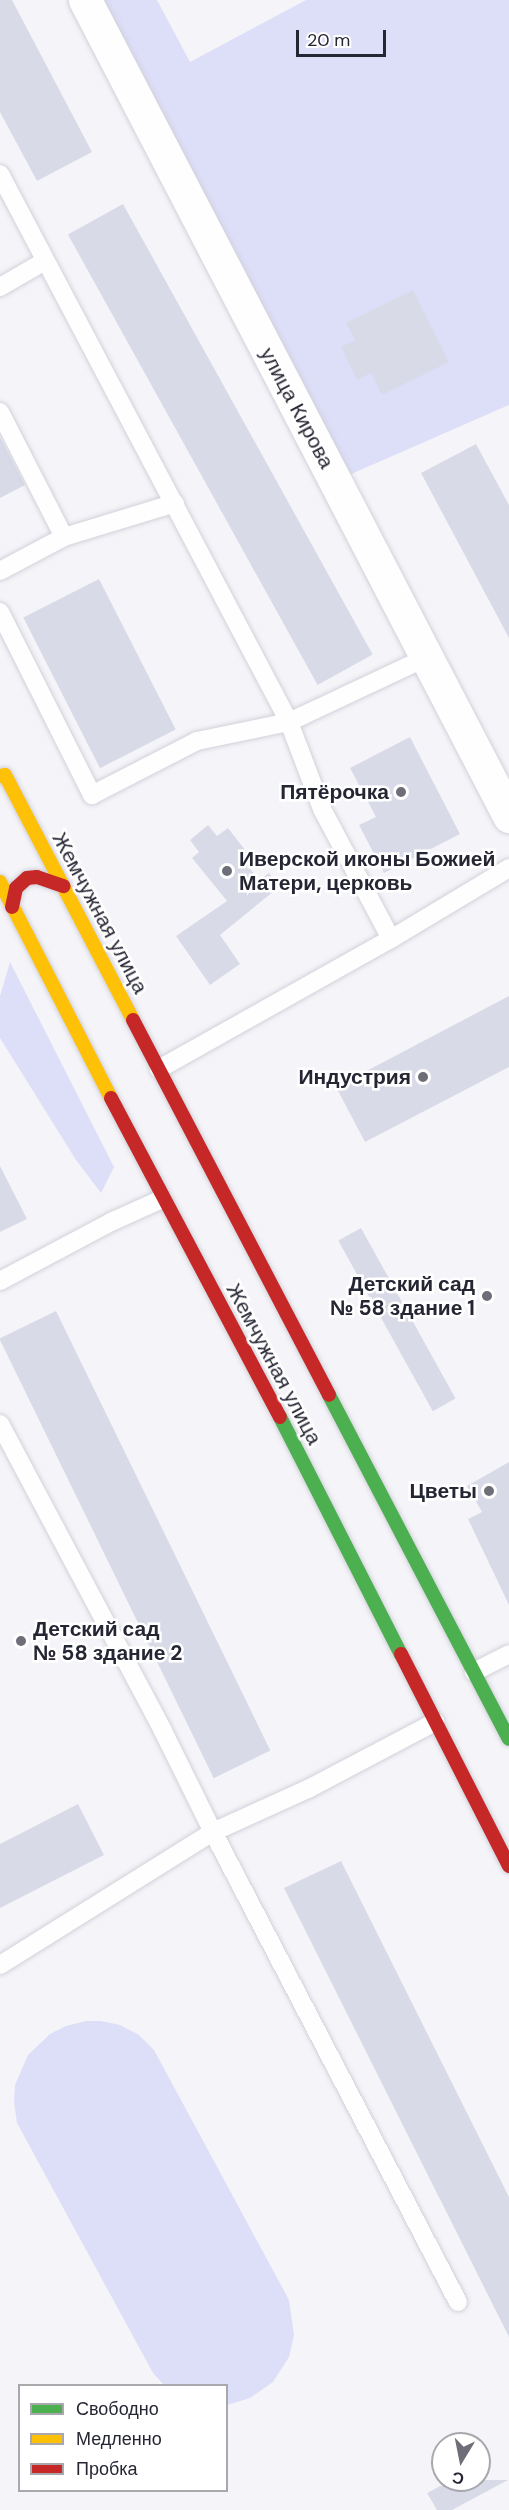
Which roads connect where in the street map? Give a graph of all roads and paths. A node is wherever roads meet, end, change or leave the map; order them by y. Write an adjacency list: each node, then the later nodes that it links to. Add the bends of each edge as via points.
1 (85, 0): 10 (street, улица Кирова)
2 (0, 174): 3 (lane)
3 (45, 261): 4 (lane); 6 (lane)
4 (0, 287)
5 (0, 412): 7 (lane)
6 (175, 503): 7 (lane); 11 (lane)
7 (64, 537): 8 (lane)
8 (0, 571)
9 (0, 612): 11 (lane, via 92,795 197,741)
10 (427, 657): 11 (lane); 13 (street, улица Кирова)
11 (289, 722): 18 (lane, via 322,809)
12 (2, 775): 16 (main road, Жемчужная улица)
13 (509, 816)
14 (509, 868): 18 (lane)
15 (0, 882): 17 (main road, Жемчужная улица)
16 (63, 886): 17 (main road, via 37,877 27,879 16,888); 19 (main road, Жемчужная улица)
17 (12, 908): 20 (main road, Жемчужная улица)
18 (391, 939): 19 (lane)
19 (159, 1069): 24 (main road, Жемчужная улица)
20 (162, 1199): 21 (lane); 25 (main road, Жемчужная улица, via 270,1398)
21 (0, 1281)
22 (0, 1424): 27 (lane, via 158,1720)
23 (509, 1654): 24 (lane)
24 (474, 1672): 26 (main road, Жемчужная улица)
25 (435, 1722): 27 (lane, via 308,1789); 28 (main road, Жемчужная улица)
26 (509, 1740)
27 (213, 1832): 29 (lane); 30 (lane)
28 (509, 1866)
29 (0, 1965)
30 (458, 2302)

